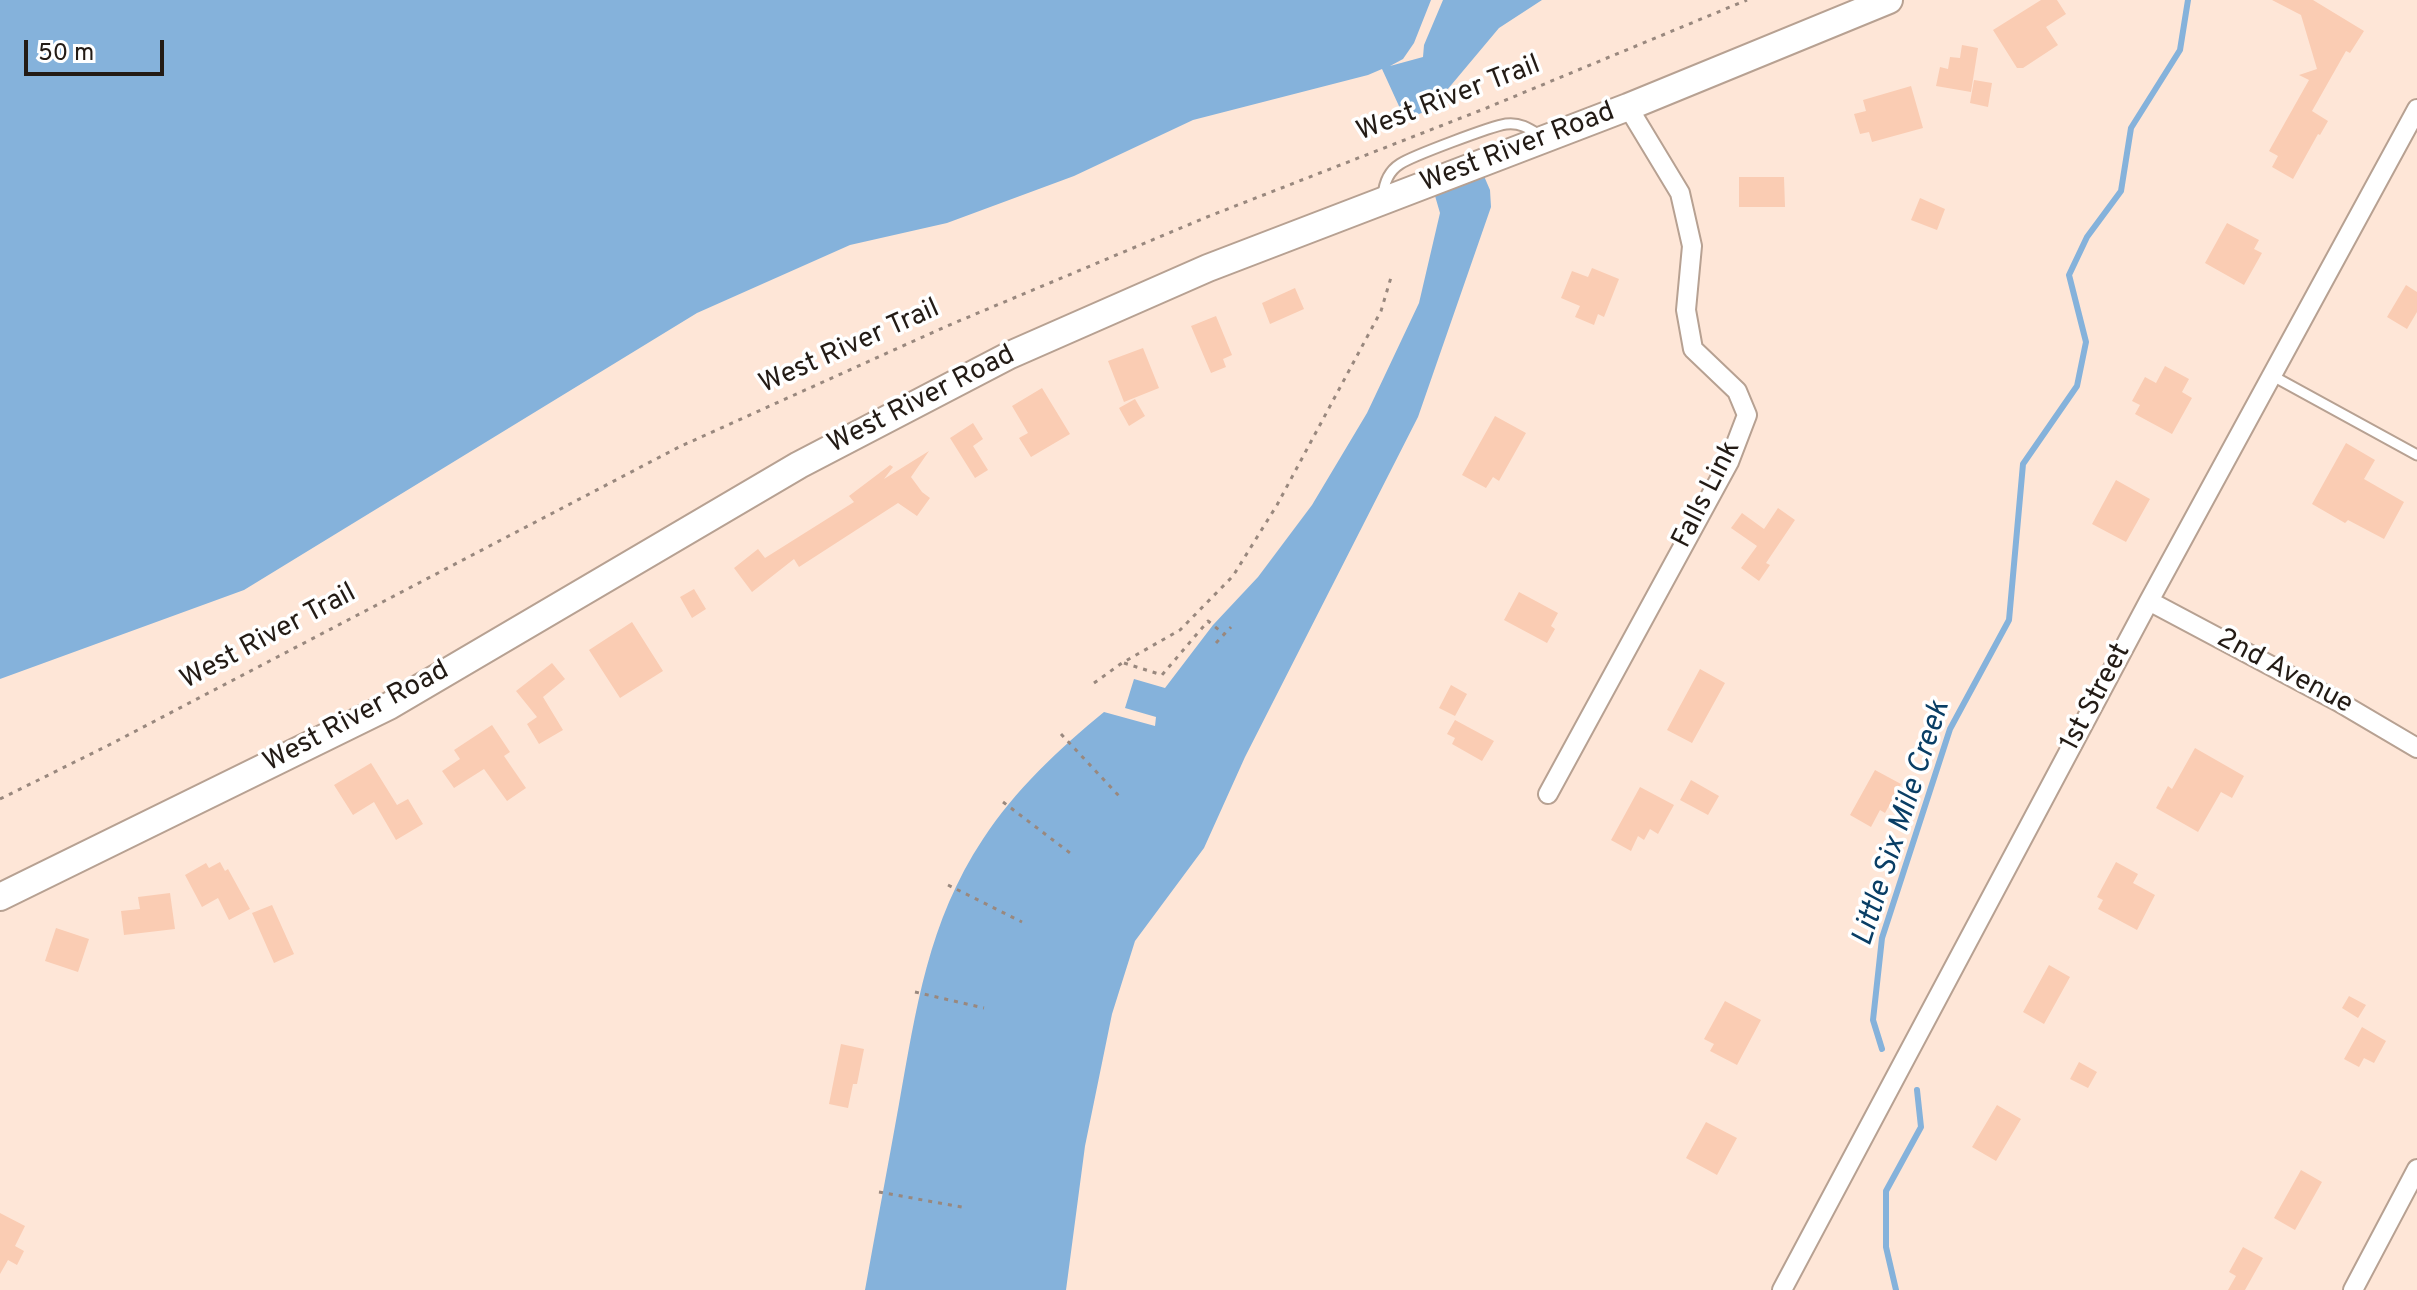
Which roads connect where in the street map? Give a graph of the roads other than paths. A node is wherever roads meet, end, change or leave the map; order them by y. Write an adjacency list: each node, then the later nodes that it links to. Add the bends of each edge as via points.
1 (1889, 0): 2 (main road, West River Road)
2 (1628, 107): 4 (main road, West River Road); 10 (street, Falls Link, via 1680,193 1692,246 1686,310 1693,349 1737,391 1747,415 1729,462)
3 (2417, 109): 6 (street, 1st Street)
4 (1543, 138): 5 (main road, West River Road); 5 (lane, via 1527,126 1508,123 1407,160 1384,183)
5 (1382, 200): 11 (main road, West River Road, via 1208,268 1010,355 799,465 389,706)
6 (2271, 375): 7 (lane); 8 (street, 1st Street)
7 (2417, 455)
8 (2149, 601): 9 (street, 2nd Avenue); 13 (street, 1st Street)
9 (2417, 748)
10 (1548, 794)
11 (0, 897)
12 (2417, 1169): 14 (street)
13 (1782, 1290)
14 (2353, 1290)

